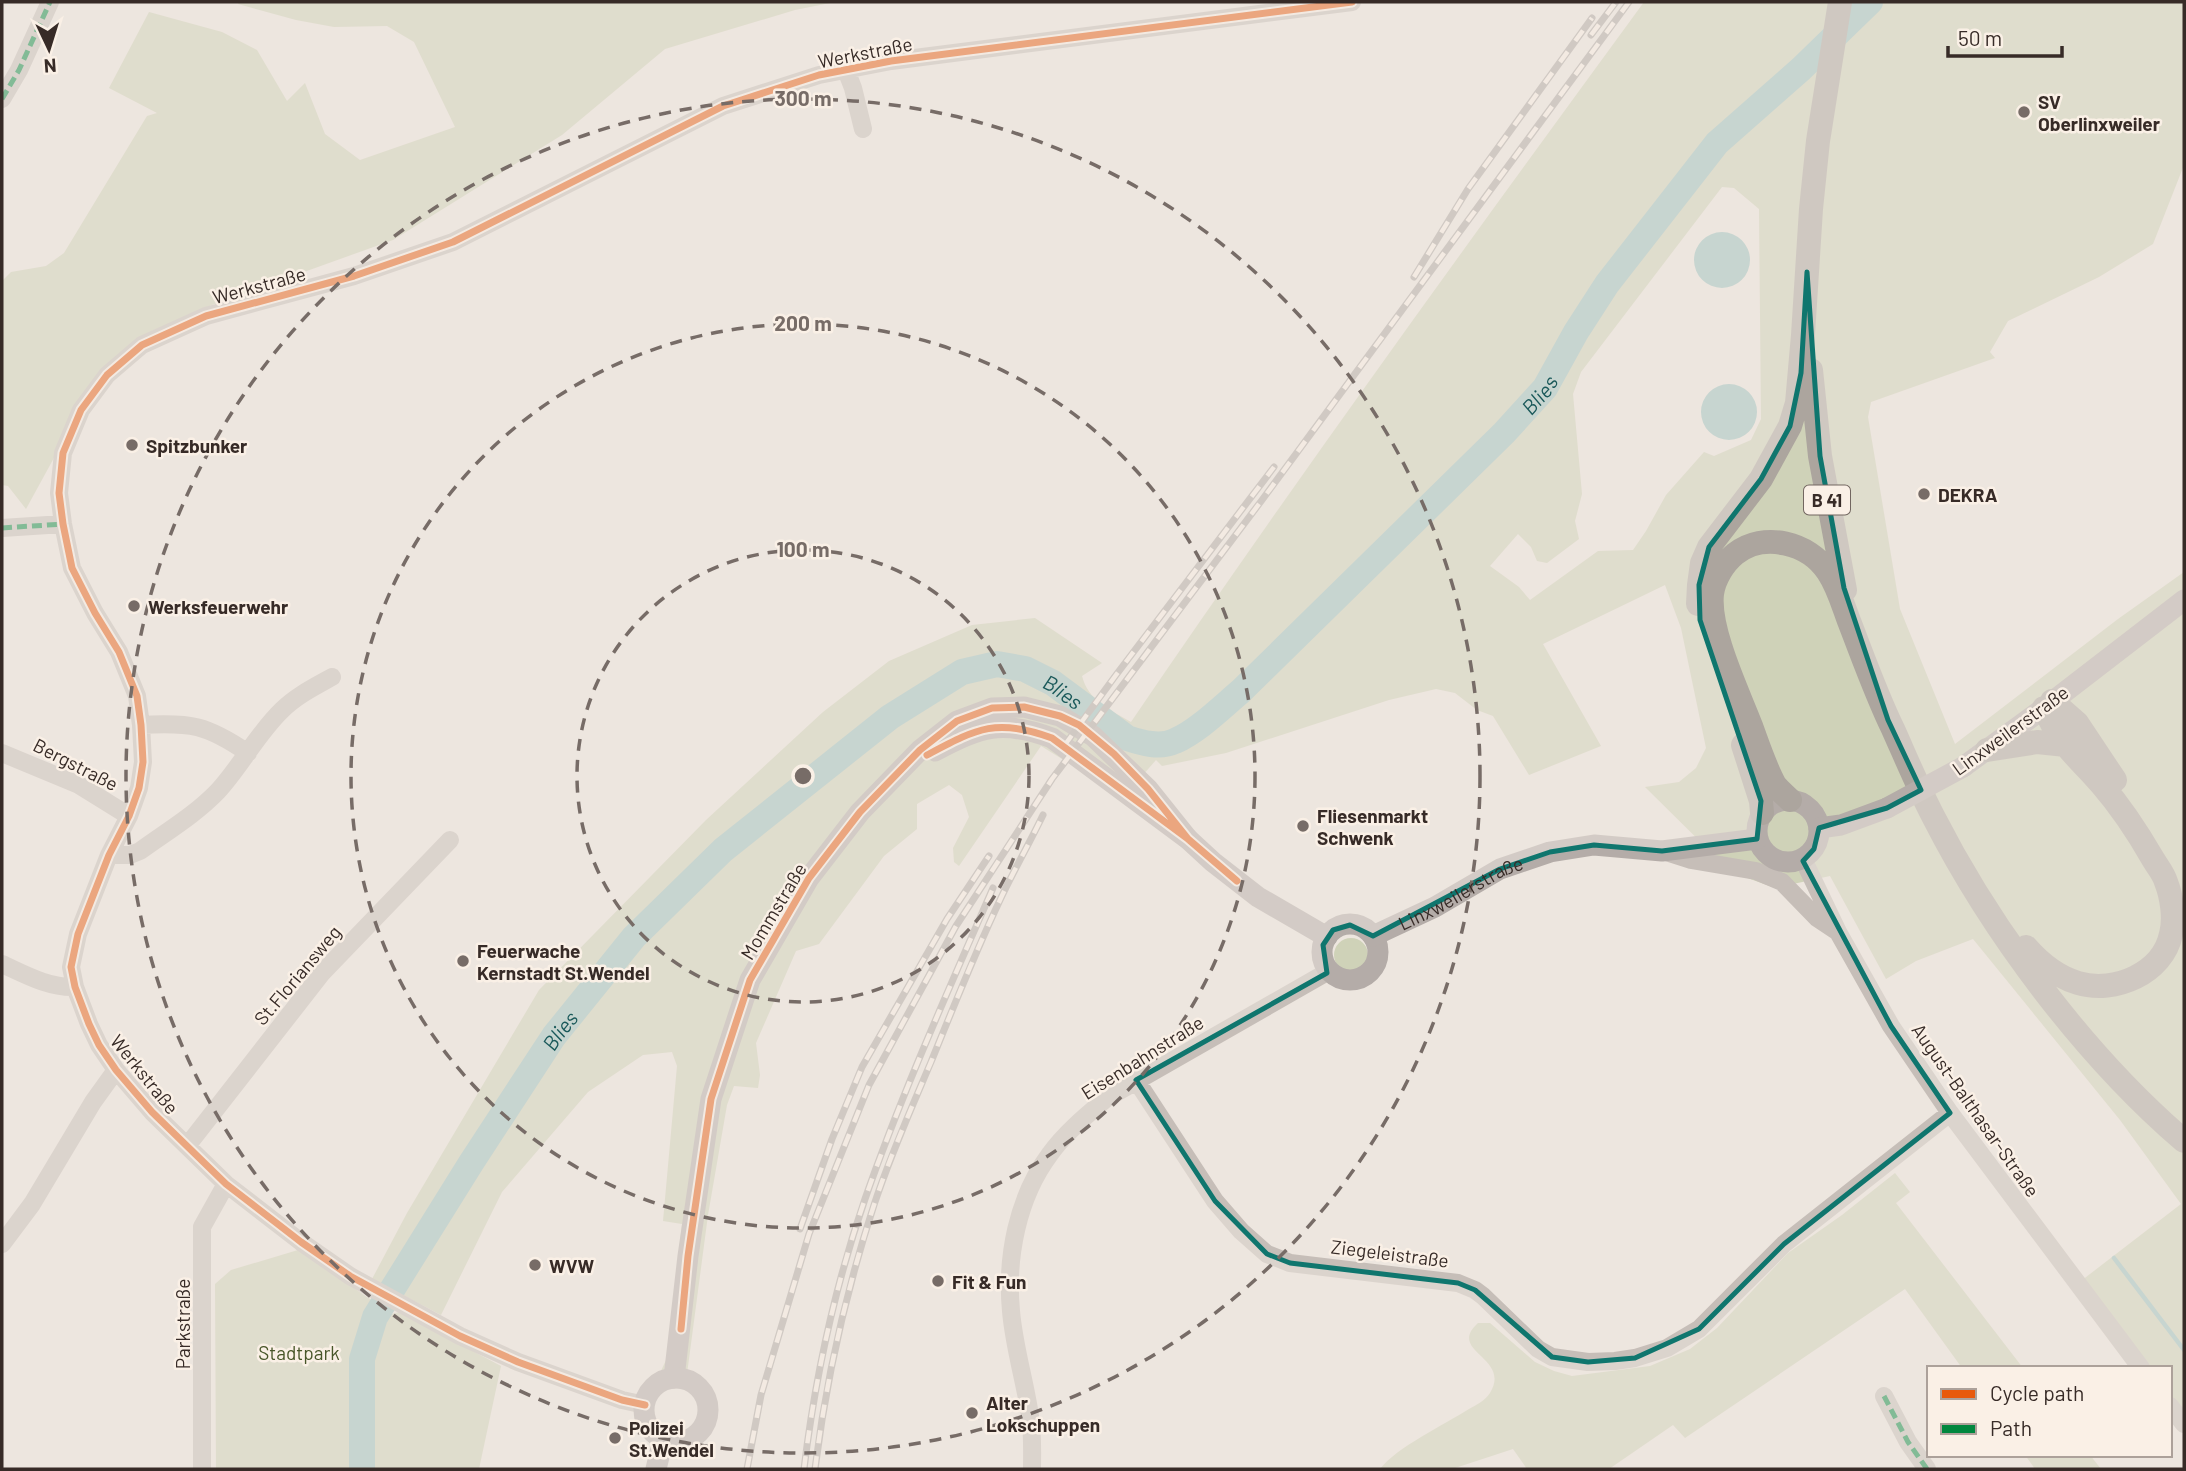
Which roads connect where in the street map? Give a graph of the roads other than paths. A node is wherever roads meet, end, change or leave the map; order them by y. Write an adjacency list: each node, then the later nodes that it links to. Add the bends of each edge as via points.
1 (50, 2): 5 (street)
2 (1352, 2): 4 (street, Werkstraße)
3 (1840, 2): 7 (highway, B 41, via 1818,141)
4 (846, 70): 6 (street); 8 (street, Werkstraße, via 723,106 453,242 354,276 206,316 142,345 107,375 81,410 63,453)
5 (2, 99)
6 (863, 129)
7 (1807, 272): 13 (highway, B 41, via 1807,333 1830,518 1844,588); 20 (highway, via 1801,373 1790,426 1761,479 1709,547 1699,585 1700,620)
8 (62, 524): 9 (street); 14 (street, Werkstraße, via 72,568 118,652 136,696)
9 (2, 528)
10 (2184, 600): 12 (main road, Linxweilerstraße)
11 (332, 677): 18 (street, via 281,710)
12 (2048, 704): 15 (highway); 16 (main road, Linxweilerstraße); 29 (highway, via 2077,723)
13 (1888, 720): 19 (highway, via 1828,571 1803,550 1786,543 1767,541 1735,554 1716,580 1713,593 1718,633 1776,786); 27 (highway, B 41)
14 (141, 725): 18 (street, via 193,725); 21 (street, Werkstraße, via 143,762)
15 (2066, 745): 16 (highway, via 2037,742); 27 (highway, via 2103,786 2166,881 2172,933 2165,953 2149,970 2129,981 2104,986 2080,984 2059,975 2009,928)
16 (1987, 750): 22 (main road, Linxweilerstraße, bridge, via 1887,808)
17 (2, 752): 21 (street, Bergstraße, via 79,785)
18 (248, 753): 26 (street, via 193,813 130,855)
19 (1790, 800): 20 (main road); 22 (main road, via 1810,808)
20 (1762, 813): 23 (main road)
21 (129, 816): 26 (street, Werkstraße)
22 (1819, 828): 28 (main road, via 1814,849)
23 (1757, 839): 25 (main road, Linxweilerstraße); 28 (main road, via 1775,860)
24 (450, 840): 40 (street, St.Floriansweg, via 322,973)
25 (1662, 850): 30 (street, via 1756,871 1782,882 1817,918); 31 (main road, Linxweilerstraße, via 1594,845 1550,852 1500,869)
26 (109, 855): 35 (street, Werkstraße, via 78,934 71,967)
27 (1956, 858): 39 (highway, B 41, via 2013,949 2080,1034)
28 (1802, 859): 30 (street, August-Balthasar-Straße)
29 (2184, 894)
30 (1838, 932): 38 (street, August-Balthasar-Straße, via 1891,1026)
31 (1373, 936): 32 (main road, Linxweilerstraße, via 1350,925); 34 (main road, Linxweilerstraße, via 1377,960 1368,973 1353,980)
32 (1327, 937): 34 (main road, via 1322,954); 44 (main road, Mommstraße, via 1258,897 1052,738 991,718 927,755 860,811 809,878 750,980 712,1099)
33 (2, 964): 35 (street, via 47,984)
34 (1329, 971): 37 (street, Eisenbahnstraße)
35 (75, 987): 36 (street, Werkstraße, via 99,1045)
36 (116, 1070): 40 (street, Werkstraße); 42 (street)
37 (1136, 1080): 38 (street, Ziegeleistraße, via 1215,1201 1268,1254 1290,1263 1458,1283 1483,1296 1538,1349 1552,1357 1588,1363 1635,1358 1667,1348 1699,1329 1784,1244); 52 (street, Eisenbahnstraße, via 1086,1115 1052,1151 1026,1199 1014,1240 1011,1313 1031,1418)
38 (1950, 1113): 43 (street, August-Balthasar-Straße)
39 (2184, 1141)
40 (187, 1146): 41 (street, Werkstraße)
41 (226, 1184): 46 (street, Werkstraße, via 371,1289 460,1336 518,1362); 50 (street, Parkstraße, via 202,1227)
42 (2, 1244)
43 (2140, 1366)
44 (674, 1378): 46 (main road, via 653,1388); 49 (main road, via 702,1391 708,1416 696,1435 681,1441)
45 (1884, 1396): 53 (street)
46 (645, 1405): 49 (main road, via 649,1425)
47 (2172, 1409): 48 (street)
48 (2184, 1424)
49 (663, 1440): 51 (main road)
50 (202, 1469)
51 (656, 1469)
52 (1032, 1469)
53 (1927, 1469)

